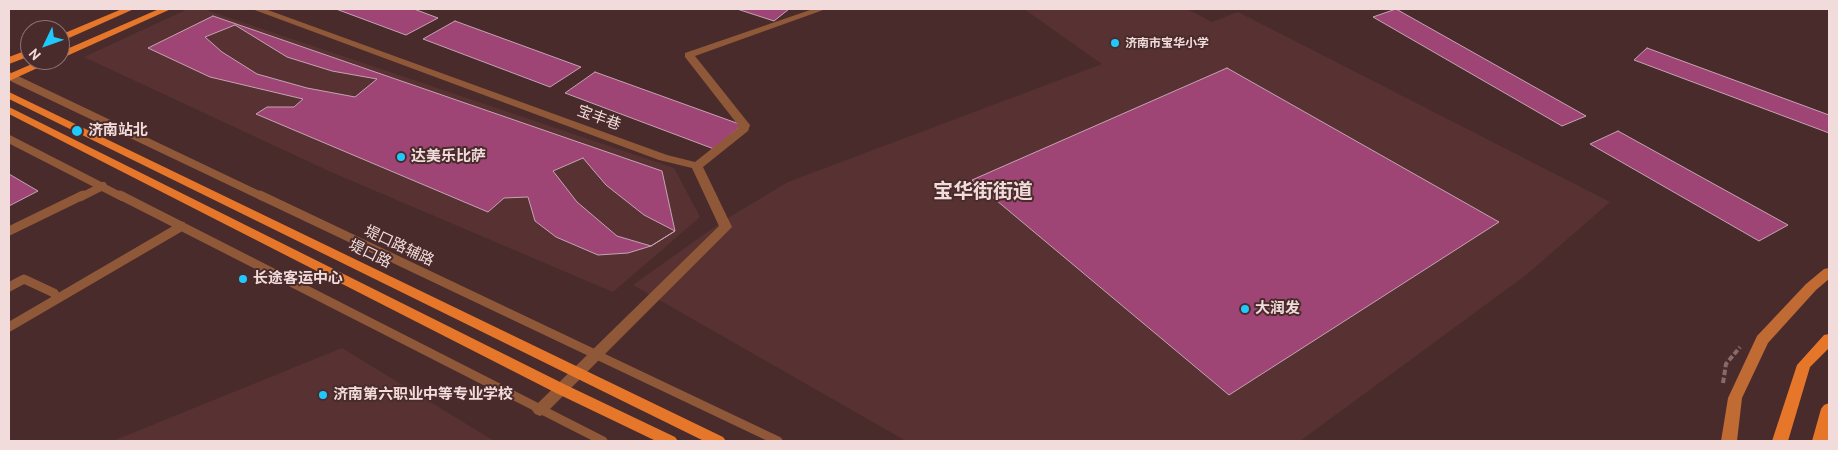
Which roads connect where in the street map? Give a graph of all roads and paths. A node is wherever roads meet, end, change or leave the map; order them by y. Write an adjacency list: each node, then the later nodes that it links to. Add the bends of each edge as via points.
1 (129, 9): 5 (main road)
2 (166, 9): 6 (main road)
3 (257, 9): 12 (street, 宝丰巷, via 663,158)
4 (821, 9): 12 (street, via 689,55 744,125 744,129)
5 (70, 35)
6 (70, 52)
7 (26, 70): 8 (main road)
8 (9, 77): 21 (lane, 堤口路辅路)
9 (9, 95): 22 (main road, 堤口路)
10 (9, 110): 23 (main road)
11 (9, 138): 13 (lane)
12 (697, 166): 21 (street, via 726,227)
13 (103, 186): 14 (lane); 15 (lane)
14 (182, 226): 18 (lane); 24 (lane)
15 (9, 231)
16 (1829, 272): 30 (main road, via 1762,340 1735,398)
17 (9, 287): 18 (lane, via 24,279 54,293)
18 (57, 298): 19 (lane)
19 (9, 326)
20 (1829, 339): 31 (main road, via 1804,366)
21 (597, 356): 22 (street); 29 (lane, 堤口路辅路)
22 (578, 373): 23 (street); 28 (main road, 堤口路)
23 (561, 389): 24 (street); 27 (main road)
24 (540, 410): 26 (lane)
25 (1829, 410): 32 (main road)
26 (603, 441)
27 (670, 441)
28 (718, 441)
29 (778, 441)
30 (1729, 441)
31 (1780, 441)
32 (1820, 441)

